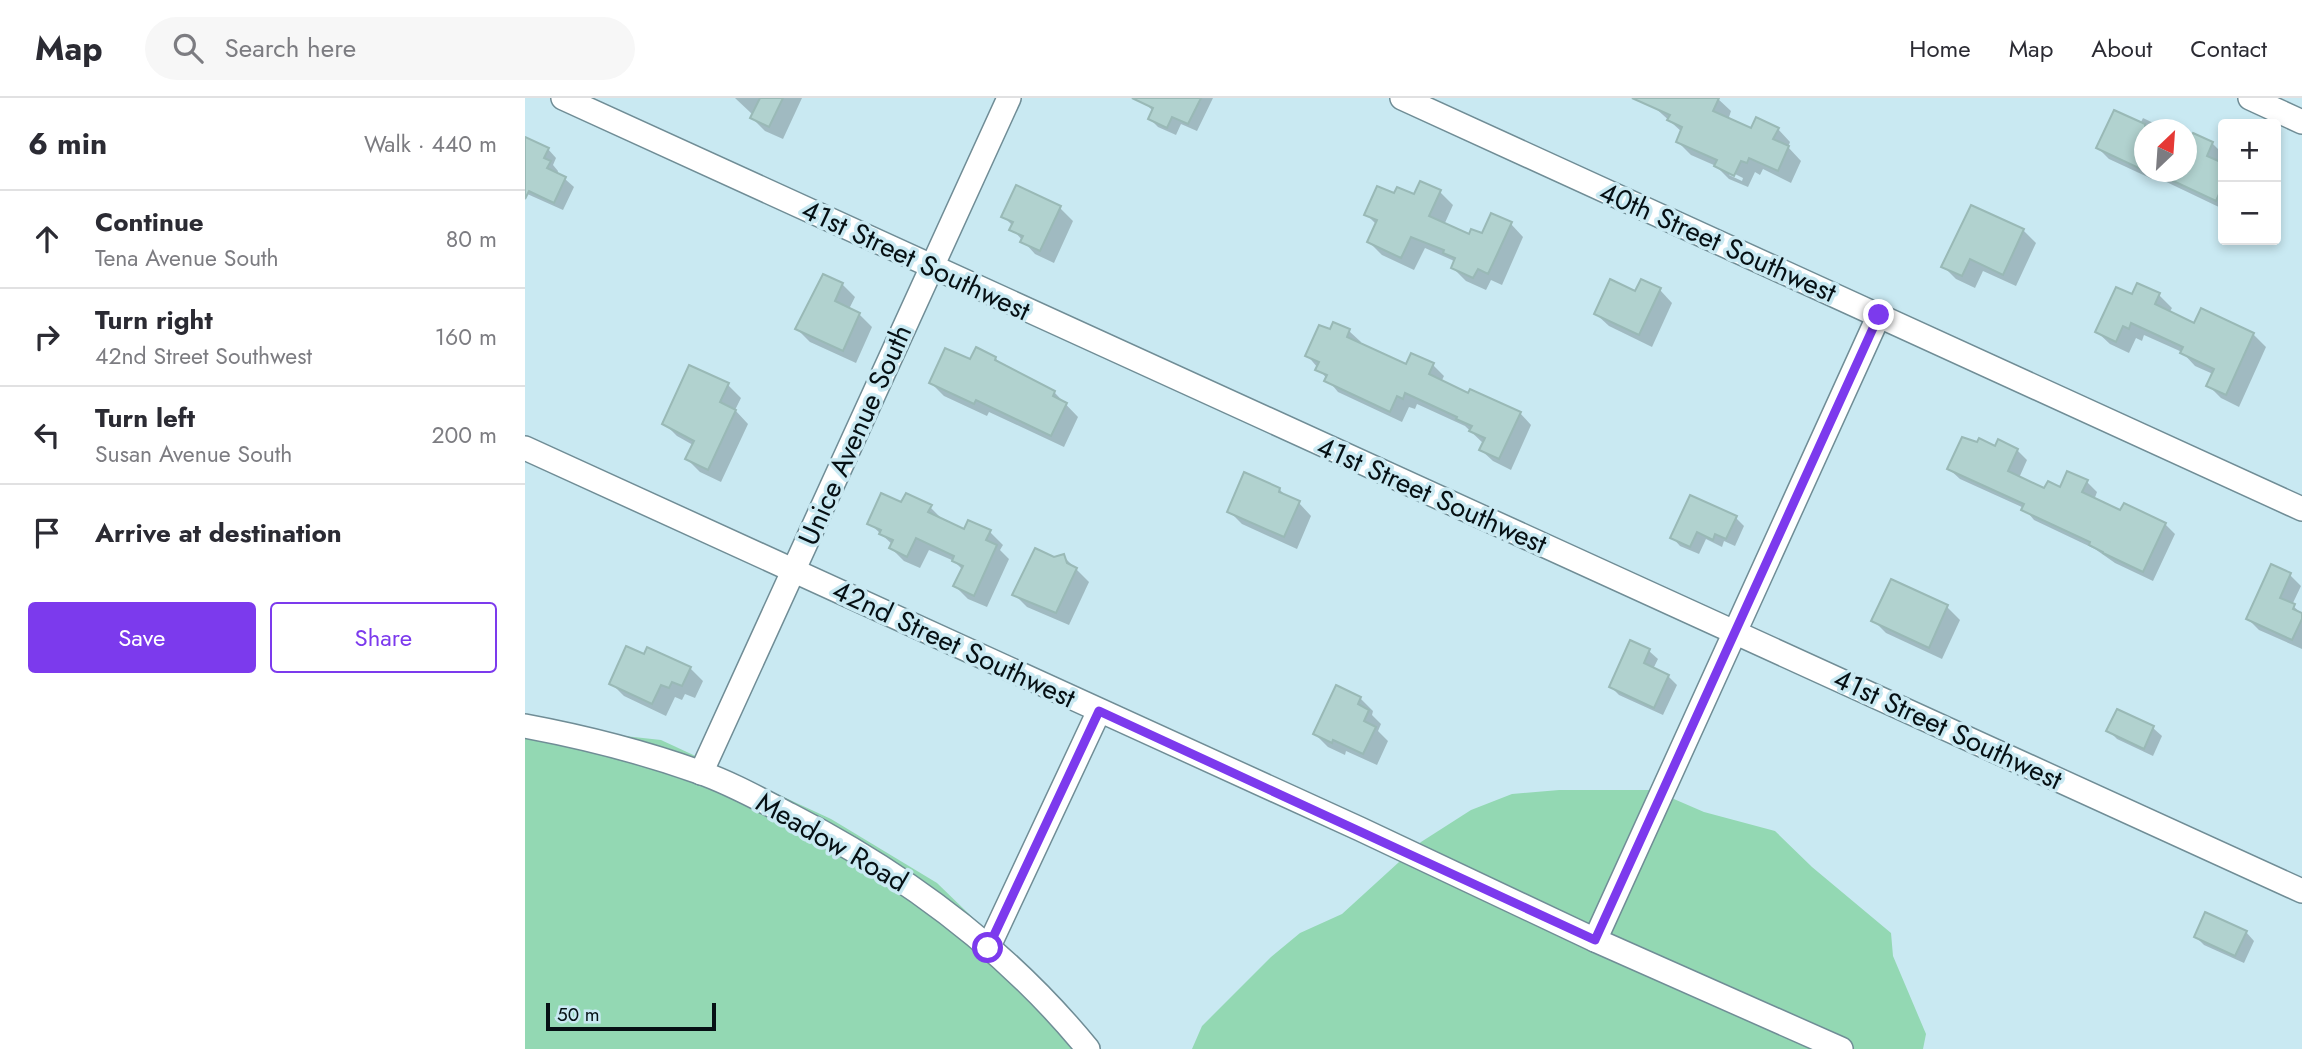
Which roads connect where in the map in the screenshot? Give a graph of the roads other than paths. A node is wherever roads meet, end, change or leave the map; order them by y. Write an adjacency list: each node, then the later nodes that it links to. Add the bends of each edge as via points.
1 (563, 98): 6 (street, 41st Street Southwest)
2 (1009, 98): 6 (street, Unice Avenue South)
3 (1402, 98): 7 (street, 40th Street Southwest)
4 (2250, 98): 5 (street)
5 (2302, 122)
6 (932, 267): 10 (street, Unice Avenue South); 11 (street, 41st Street Southwest)
7 (1879, 315): 9 (street, 40th Street Southwest); 11 (street)
8 (525, 448): 10 (street, 42nd Street Southwest)
9 (2302, 509)
10 (794, 571): 12 (street, 42nd Street Southwest); 14 (street, Unice Avenue South)
11 (1736, 632): 15 (street, 41st Street Southwest); 16 (street)
12 (1099, 711): 16 (street, 42nd Street Southwest); 17 (street)
13 (525, 726): 14 (street, Meadow Road, via 640,753)
14 (701, 773): 17 (street, Meadow Road, via 842,841 922,895)
15 (2302, 891)
16 (1595, 940): 19 (street, 42nd Street Southwest)
17 (988, 948): 18 (street, Meadow Road)
18 (1089, 1049)
19 (1841, 1049)

